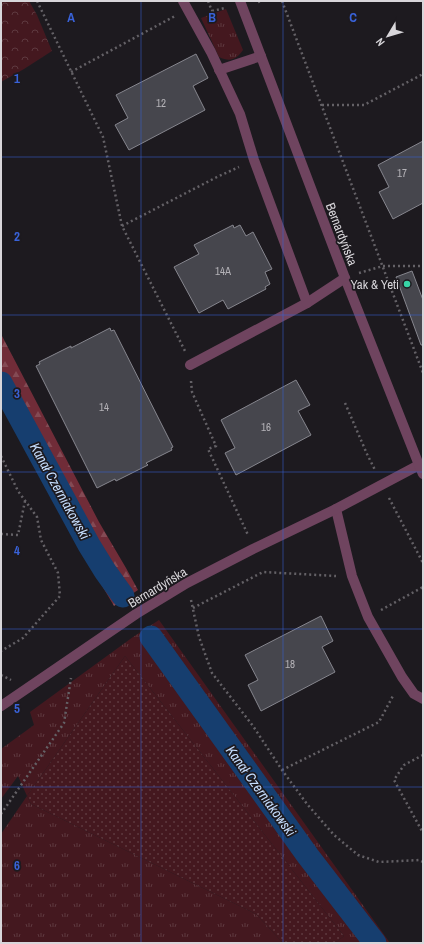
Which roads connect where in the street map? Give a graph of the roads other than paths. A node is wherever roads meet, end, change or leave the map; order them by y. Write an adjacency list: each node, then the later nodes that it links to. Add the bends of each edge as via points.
1 (240, 1): 3 (street, Bernardyńska)
2 (185, 5): 4 (street)
3 (261, 56): 4 (street); 5 (street, Bernardyńska)
4 (220, 70): 6 (street, via 240,114 254,160)
5 (345, 278): 6 (street); 8 (street, Bernardyńska)
6 (307, 303): 7 (street)
7 (190, 365)
8 (421, 470): 9 (street, Bernardyńska, via 383,484)
9 (336, 509): 10 (street, via 352,576 368,617 402,677 414,694); 11 (street, Bernardyńska, via 187,583 136,614)
10 (423, 700)
11 (1, 706)

